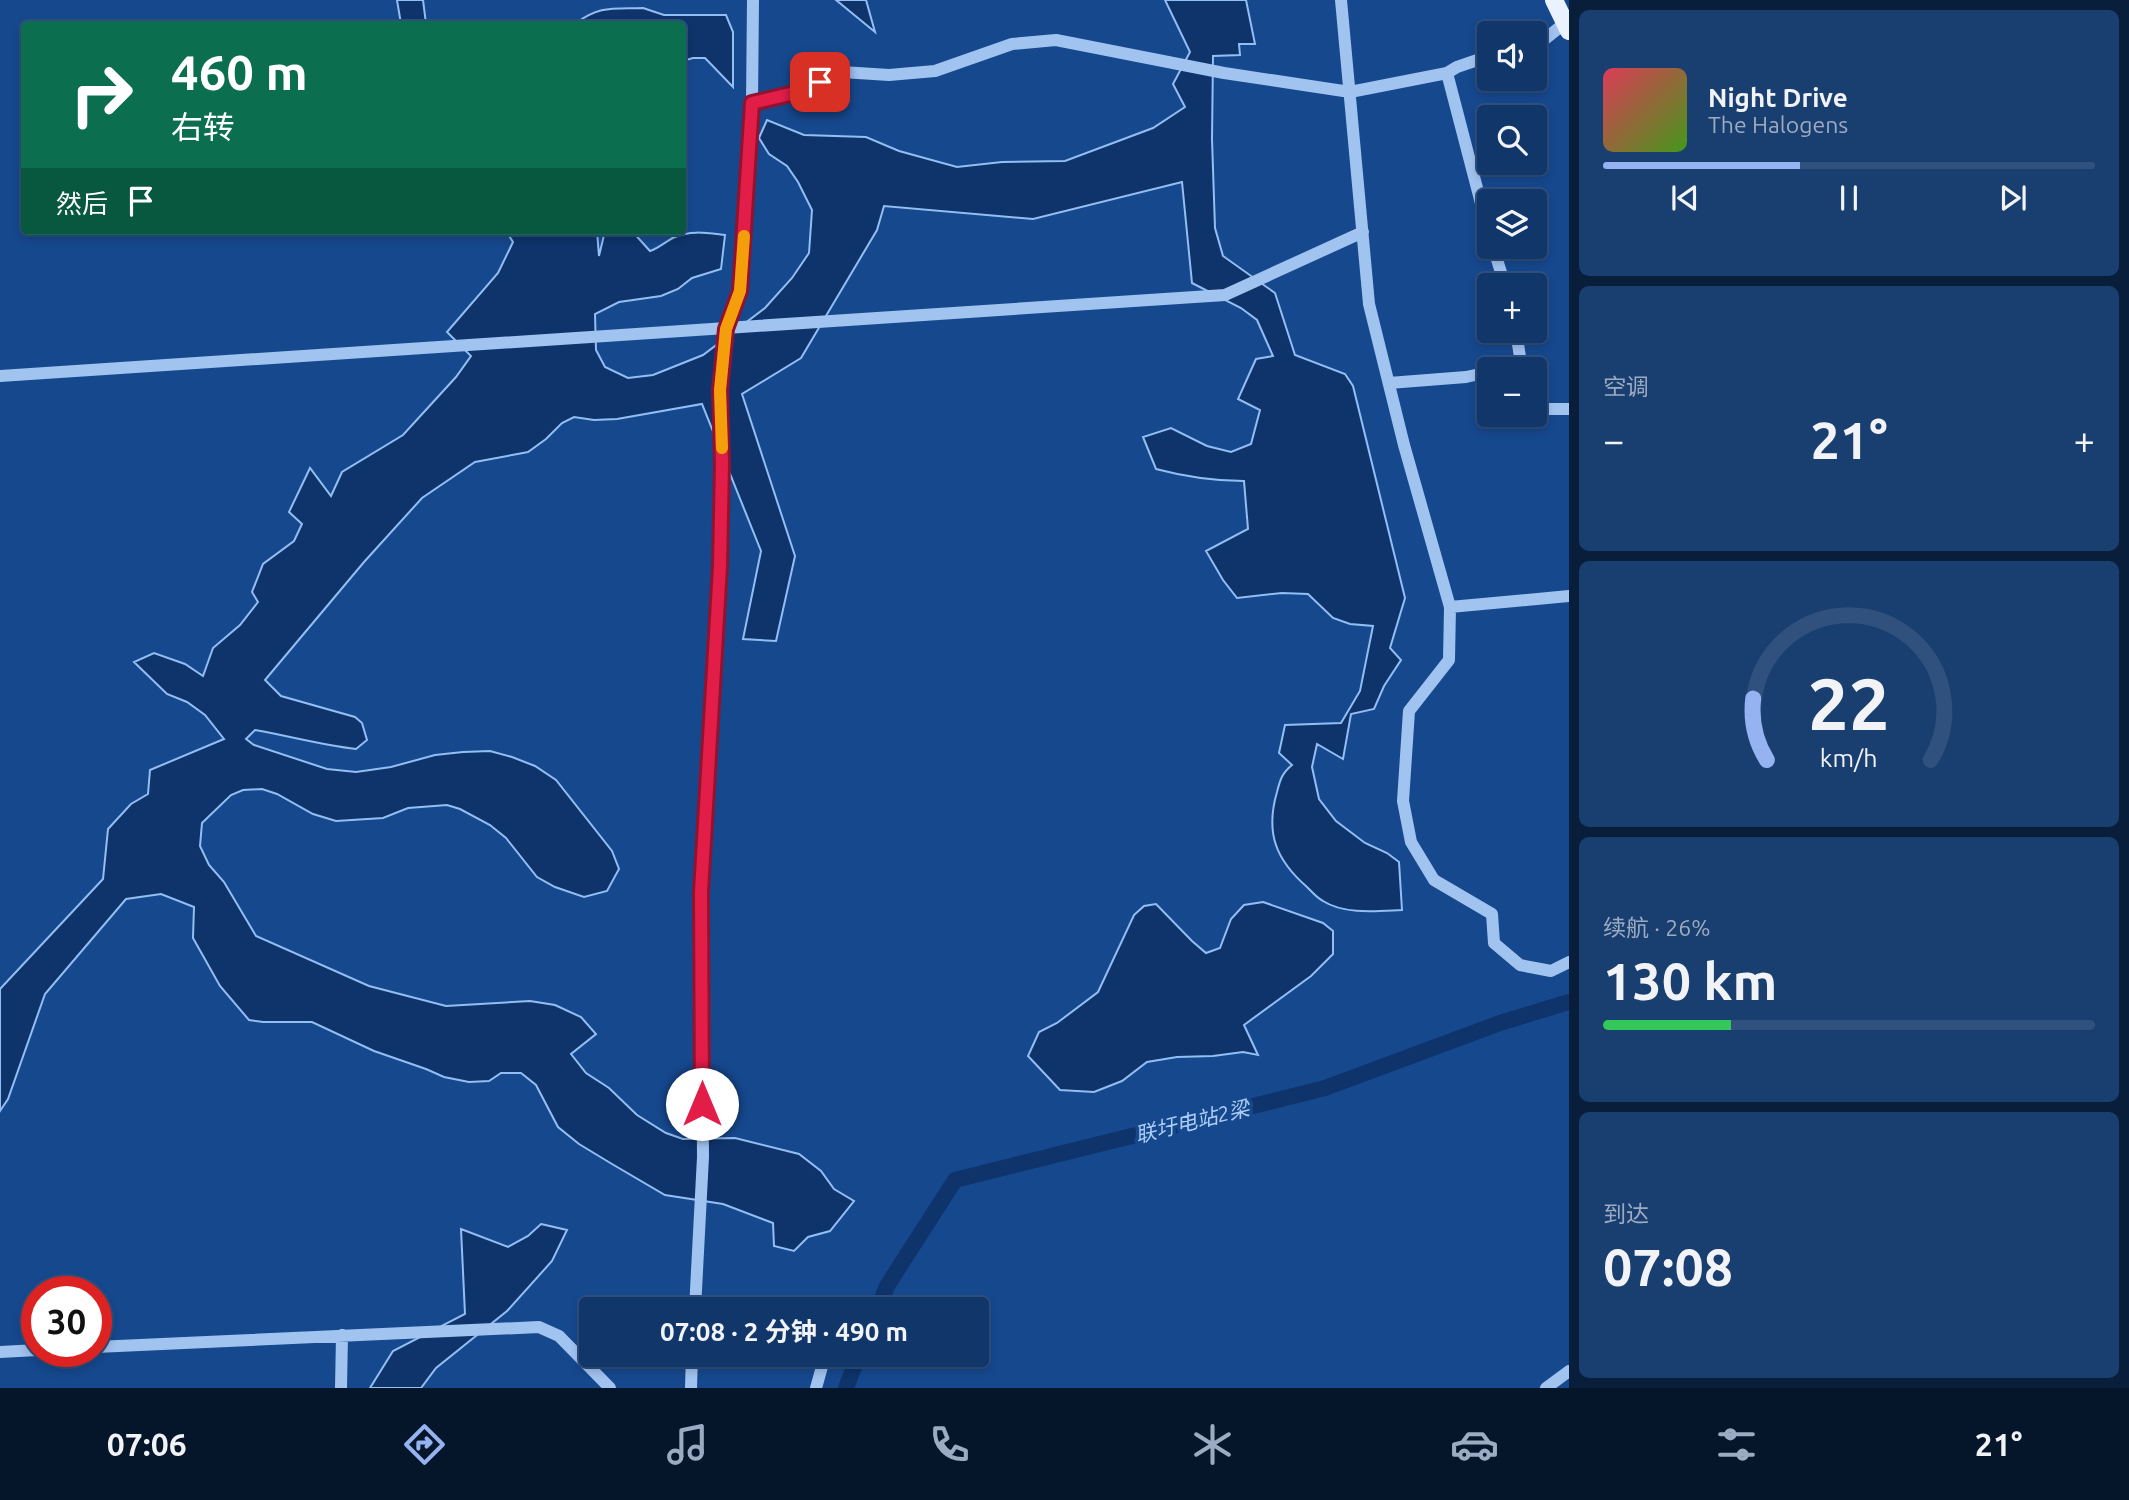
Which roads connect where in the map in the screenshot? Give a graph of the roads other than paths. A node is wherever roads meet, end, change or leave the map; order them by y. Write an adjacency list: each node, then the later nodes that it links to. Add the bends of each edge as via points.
1 (753, 0): 9 (street)
2 (1341, 0): 8 (street)
3 (1554, 0): 4 (main road)
4 (1567, 27): 5 (street)
5 (1547, 38)
6 (1477, 61): 7 (street)
7 (1447, 73): 8 (street); 10 (street)
8 (1350, 92): 9 (street, via 1056,40 1012,44 935,71 890,75 842,72 799,92); 11 (street)
9 (752, 103): 12 (street, via 740,291)
10 (1477, 189)
11 (1363, 232): 12 (street, via 1225,295); 15 (street, via 1369,304)
12 (726, 329): 14 (street); 21 (street, via 720,390 720,566 701,892 703,1157)
13 (1477, 375): 15 (street)
14 (0, 376)
15 (1389, 383): 19 (street)
16 (1569, 409): 17 (street)
17 (1547, 410)
18 (1569, 596): 19 (street)
19 (1450, 607): 20 (street, via 1449,660 1409,711 1403,801 1411,842 1434,880 1492,914 1494,943 1520,965 1551,971)
20 (1569, 962)
21 (696, 1297)
22 (342, 1335): 23 (street); 29 (street); 30 (street, via 539,1327 559,1336)
23 (112, 1346)
24 (21, 1351): 25 (street)
25 (0, 1352)
26 (692, 1367): 31 (street)
27 (822, 1367): 32 (street)
28 (1569, 1371): 33 (street)
29 (341, 1388)
30 (610, 1388)
31 (691, 1388)
32 (816, 1388)
33 (1546, 1388)

